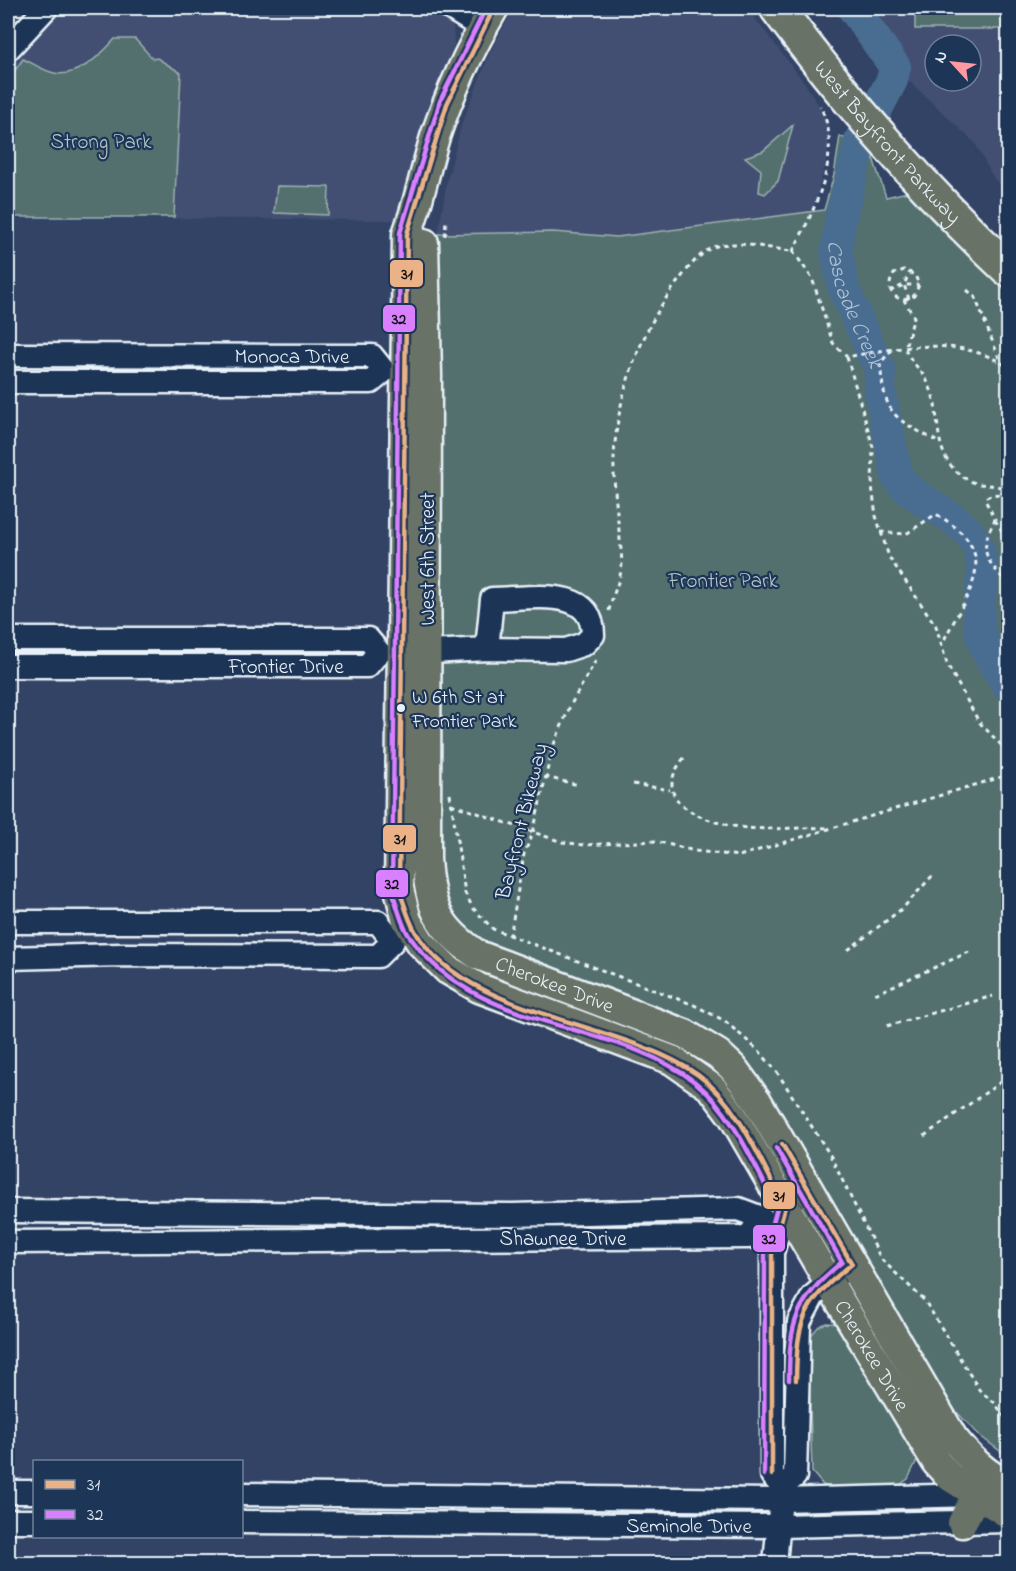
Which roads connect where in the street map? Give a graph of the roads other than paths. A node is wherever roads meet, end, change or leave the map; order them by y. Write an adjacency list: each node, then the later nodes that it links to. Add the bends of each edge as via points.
1 (46, 8): 5 (street)
2 (450, 8): 4 (street)
3 (766, 12): 6 (highway, West Bayfront Parkway, via 828,95 891,147)
4 (488, 18): 9 (main road, West 6th Street, via 447,104 420,199 424,234)
5 (8, 49)
6 (1008, 269)
7 (8, 355): 8 (street, Monoca Drive)
8 (194, 357): 9 (street, Monoca Drive, via 372,356); 11 (street)
9 (405, 372): 11 (street, Monoca Drive, via 371,382); 15 (main road, West 6th Street)
10 (8, 382): 11 (street, Monoca Drive)
11 (194, 382)
12 (8, 639): 13 (street, Frontier Drive)
13 (187, 640): 15 (street, Frontier Drive, via 368,639); 17 (street)
14 (487, 649): 14 (street, via 566,651 584,644 593,635 593,621 579,602 562,598 492,599); 15 (street)
15 (403, 653): 17 (street, Frontier Drive, via 367,666); 19 (main road, West 6th Street, via 428,887); 20 (main road, West 6th Street, via 399,889)
16 (8, 666): 17 (street, Frontier Drive)
17 (186, 667)
18 (8, 922): 20 (street, Cherokee Drive, via 378,922)
19 (441, 922): 20 (street); 22 (main road, Cherokee Drive, via 465,947 491,962 668,1027 718,1054 751,1092)
20 (406, 933): 21 (street, via 378,956); 24 (main road, Cherokee Drive, via 448,970 479,988 657,1053 700,1077 733,1116)
21 (8, 958)
22 (807, 1187): 24 (street); 28 (main road, Cherokee Drive)
23 (8, 1211): 25 (street, Shawnee Drive)
24 (774, 1212): 25 (street, Shawnee Drive, via 738,1209 513,1215); 26 (street, Shawnee Drive, via 748,1237); 29 (main road, Cherokee Drive); 33 (street, via 772,1475)
25 (356, 1214): 26 (street)
26 (355, 1239): 27 (street, Shawnee Drive)
27 (8, 1242)
28 (852, 1264): 29 (street); 30 (main road, Cherokee Drive, via 953,1438)
29 (828, 1282): 30 (main road, Cherokee Drive, via 937,1463 950,1477); 33 (street, via 813,1296 799,1322 795,1476)
30 (992, 1486): 33 (street, Seminole Drive); 36 (main road, Cherokee Drive); 42 (main road)
31 (8, 1492): 32 (street)
32 (33, 1492)
33 (782, 1493): 35 (street, Seminole Drive); 43 (street)
34 (243, 1494): 35 (street, Seminole Drive)
35 (370, 1496): 41 (street)
36 (1008, 1514)
37 (8, 1521): 38 (street)
38 (33, 1521)
39 (1008, 1521): 42 (street, Seminole Drive)
40 (243, 1522): 41 (street, Seminole Drive)
41 (370, 1523): 43 (street, Seminole Drive)
42 (962, 1523): 43 (street, Seminole Drive)
43 (778, 1526): 44 (street)
44 (775, 1563)

